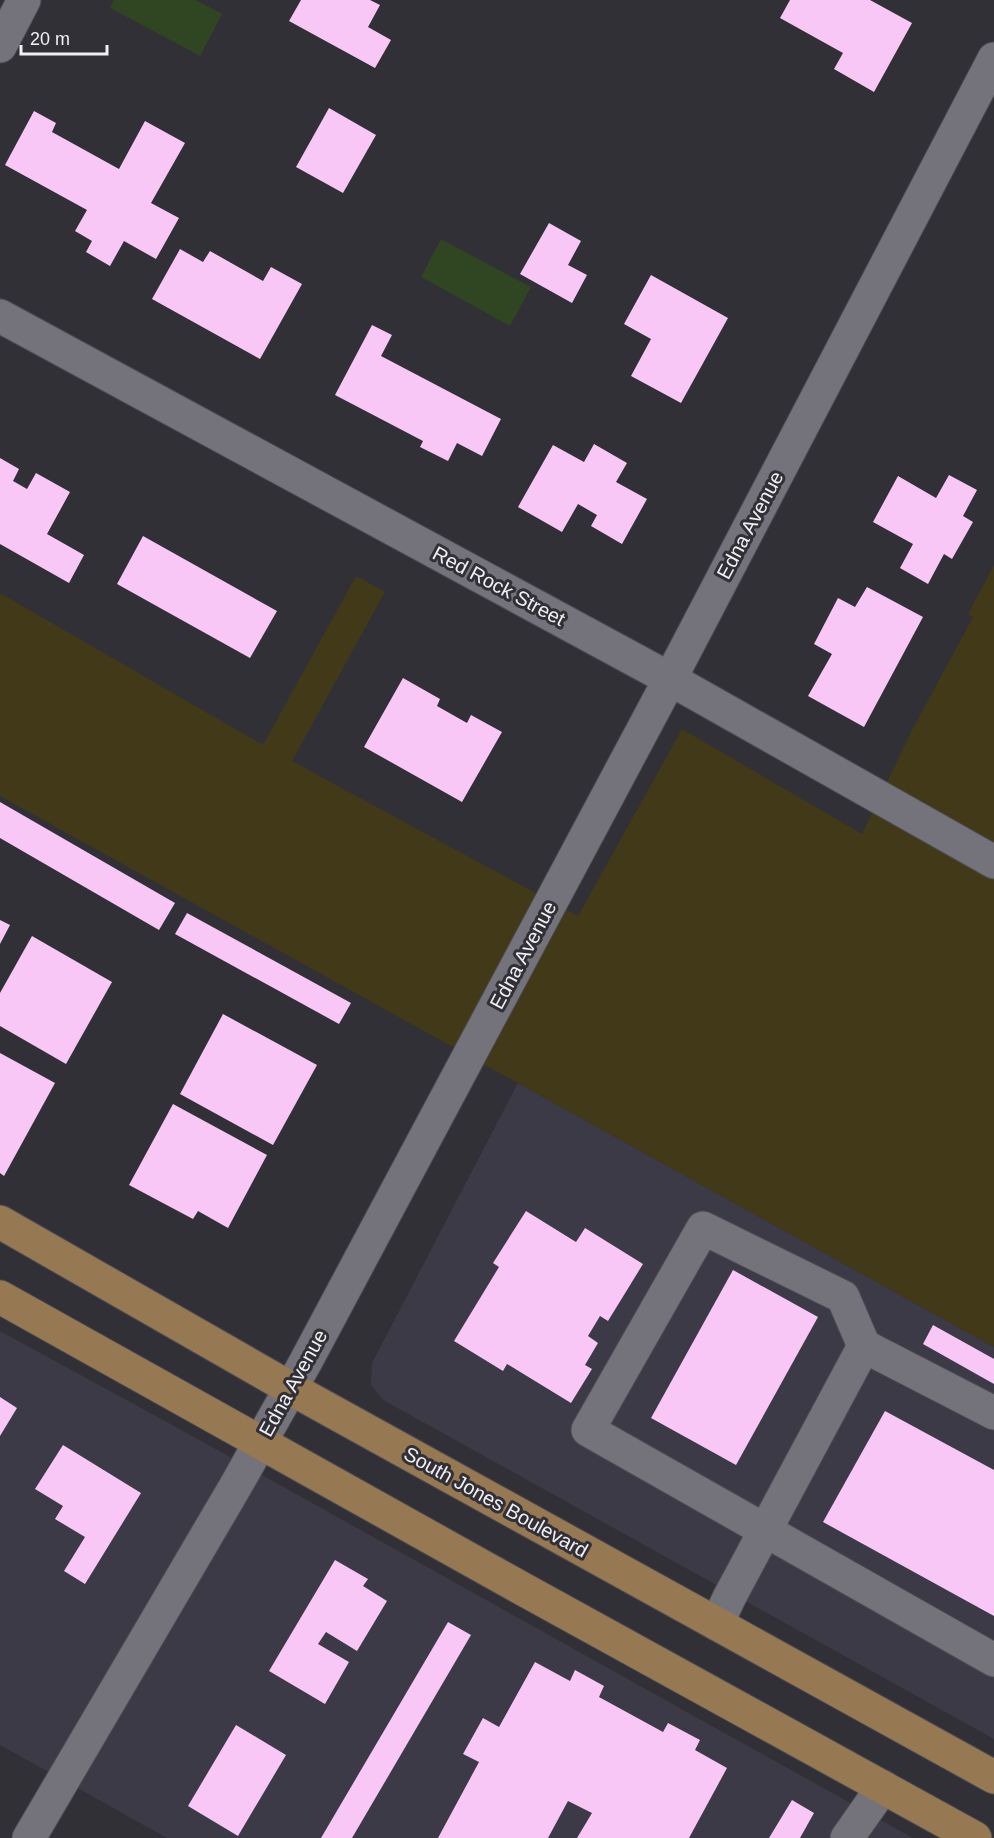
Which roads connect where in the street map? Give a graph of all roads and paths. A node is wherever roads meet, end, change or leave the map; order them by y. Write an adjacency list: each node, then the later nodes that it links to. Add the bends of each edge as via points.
1 (24, 0): 2 (street)
2 (0, 46)
3 (994, 59): 5 (street, Edna Avenue)
4 (0, 316): 5 (street, Red Rock Street)
5 (670, 679): 6 (street, Red Rock Street); 10 (street, Edna Avenue)
6 (994, 862)
7 (0, 1222): 10 (main road, South Jones Boulevard)
8 (0, 1297): 12 (main road)
9 (864, 1346): 11 (street); 13 (street); 13 (street, via 843,1297 704,1228 588,1430)
10 (290, 1388): 12 (street, Edna Avenue); 14 (main road, South Jones Boulevard)
11 (994, 1413)
12 (260, 1441): 17 (main road); 18 (street, Edna Avenue)
13 (765, 1531): 14 (street); 15 (street)
14 (717, 1624): 16 (main road, South Jones Boulevard)
15 (994, 1660)
16 (994, 1777)
17 (883, 1787): 19 (street); 20 (main road)
18 (29, 1838)
19 (847, 1838)
20 (975, 1838)

